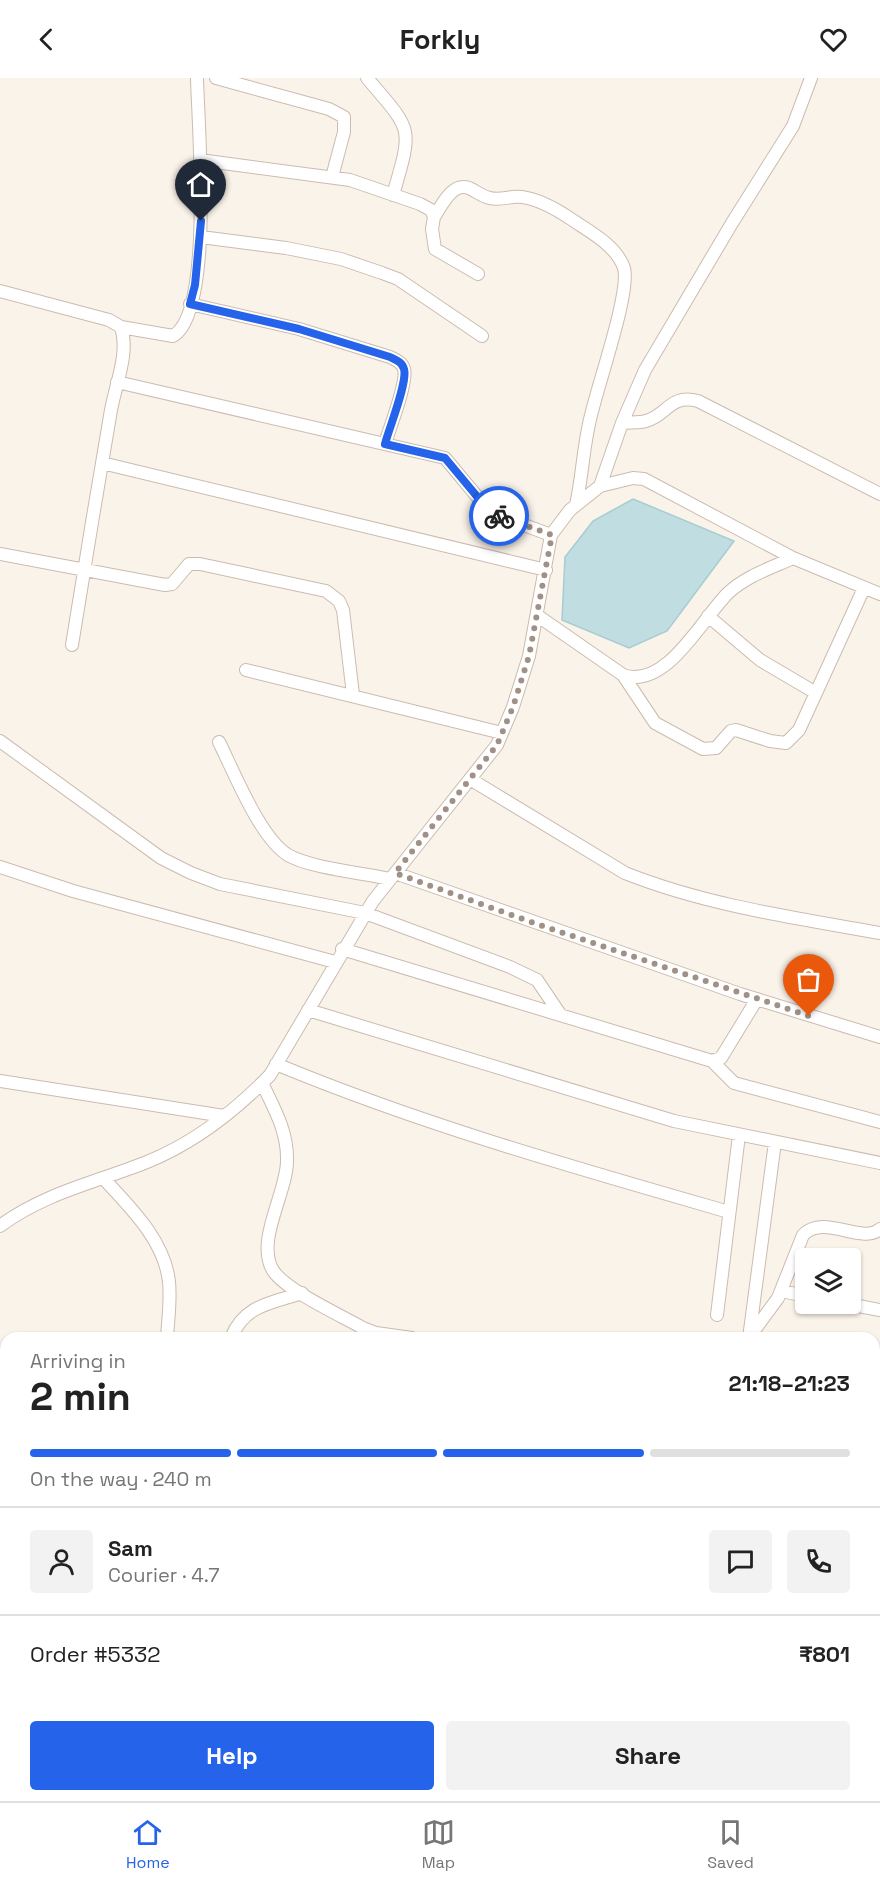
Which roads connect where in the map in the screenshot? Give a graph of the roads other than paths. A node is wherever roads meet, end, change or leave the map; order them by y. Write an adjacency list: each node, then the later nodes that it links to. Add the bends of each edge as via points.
1 (197, 78): 5 (street)
2 (216, 78): 6 (street, via 344,117)
3 (367, 78): 7 (street, via 406,127 406,150)
4 (811, 78): 16 (street, via 793,126 645,370)
5 (200, 160): 6 (street); 9 (street)
6 (332, 177): 7 (street)
7 (393, 195): 8 (street, via 420,204 431,210)
8 (434, 217): 10 (street, via 435,249); 21 (street, via 459,187 488,198 519,196 560,212 595,235 609,245 623,267 621,300 589,422)
9 (201, 237): 12 (street); 14 (street, via 286,248 341,259 382,273 398,279)
10 (478, 274)
11 (0, 291): 13 (street, via 92,314)
12 (190, 304): 13 (street, via 179,333 173,336); 17 (street, via 299,329 401,363 405,371 403,382)
13 (121, 327): 15 (street, via 124,348)
14 (482, 336)
15 (117, 382): 17 (street); 18 (street)
16 (622, 423): 19 (street); 20 (street, via 646,421 672,402 698,401)
17 (385, 444): 22 (street, via 445,458 497,515)
18 (102, 463): 25 (street); 26 (street)
19 (600, 486): 21 (street); 24 (street, via 633,477 644,479)
20 (880, 494)
21 (576, 505): 22 (street)
22 (552, 535): 26 (street)
23 (0, 554): 25 (street)
24 (793, 558): 27 (street); 30 (street, via 740,584)
25 (84, 570): 31 (street); 35 (street, via 165,585 172,584 189,564 200,564 334,595 343,610)
26 (546, 570): 29 (street)
27 (864, 588): 28 (street); 34 (street)
28 (880, 594)
29 (538, 616): 33 (street); 36 (street, via 529,656)
30 (708, 616): 33 (street, via 660,671 639,679); 34 (street, via 760,660)
31 (72, 645)
32 (246, 670): 35 (street)
33 (623, 675): 34 (street, via 655,723 710,750 736,730 786,743 799,730)
34 (816, 693)
35 (353, 695): 36 (street)
36 (502, 733): 39 (street, via 490,757)
37 (0, 741): 42 (street, via 161,858 191,873 220,884)
38 (219, 742): 41 (street, via 249,805 275,845 302,861)
39 (470, 779): 41 (street); 43 (street, via 616,868 648,882 710,899)
40 (0, 867): 45 (street, via 73,891)
41 (393, 876): 42 (street); 46 (street)
42 (365, 913): 44 (street); 48 (street, via 537,980)
43 (880, 933)
44 (342, 949): 45 (street); 48 (street)
45 (335, 962): 47 (street)
46 (757, 999): 49 (street); 50 (street, via 721,1058)
47 (308, 1010): 51 (street); 56 (street, via 674,1121)
48 (560, 1014): 50 (street)
49 (880, 1037)
50 (711, 1060): 55 (street, via 734,1083)
51 (276, 1064): 53 (street); 60 (street, via 486,1142)
52 (0, 1081): 54 (street)
53 (261, 1083): 54 (street); 64 (street, via 281,1122 287,1159 270,1228 270,1263 275,1273)
54 (224, 1116): 59 (street, via 167,1153)
55 (880, 1122)
56 (739, 1135): 57 (street); 60 (street)
57 (775, 1142): 58 (street); 72 (street)
58 (880, 1163)
59 (103, 1178): 61 (street, via 49,1196); 69 (street, via 133,1211 167,1266)
60 (729, 1212): 68 (street)
61 (0, 1226)
62 (880, 1229): 63 (street, via 869,1233 809,1229)
63 (781, 1291): 65 (street); 73 (street)
64 (302, 1293): 70 (street, via 249,1312 240,1318); 71 (street)
65 (795, 1294)
66 (861, 1306): 67 (street)
67 (880, 1310)
68 (717, 1315)
69 (167, 1332)
70 (234, 1332)
71 (372, 1332)
72 (750, 1332)
73 (753, 1332)

